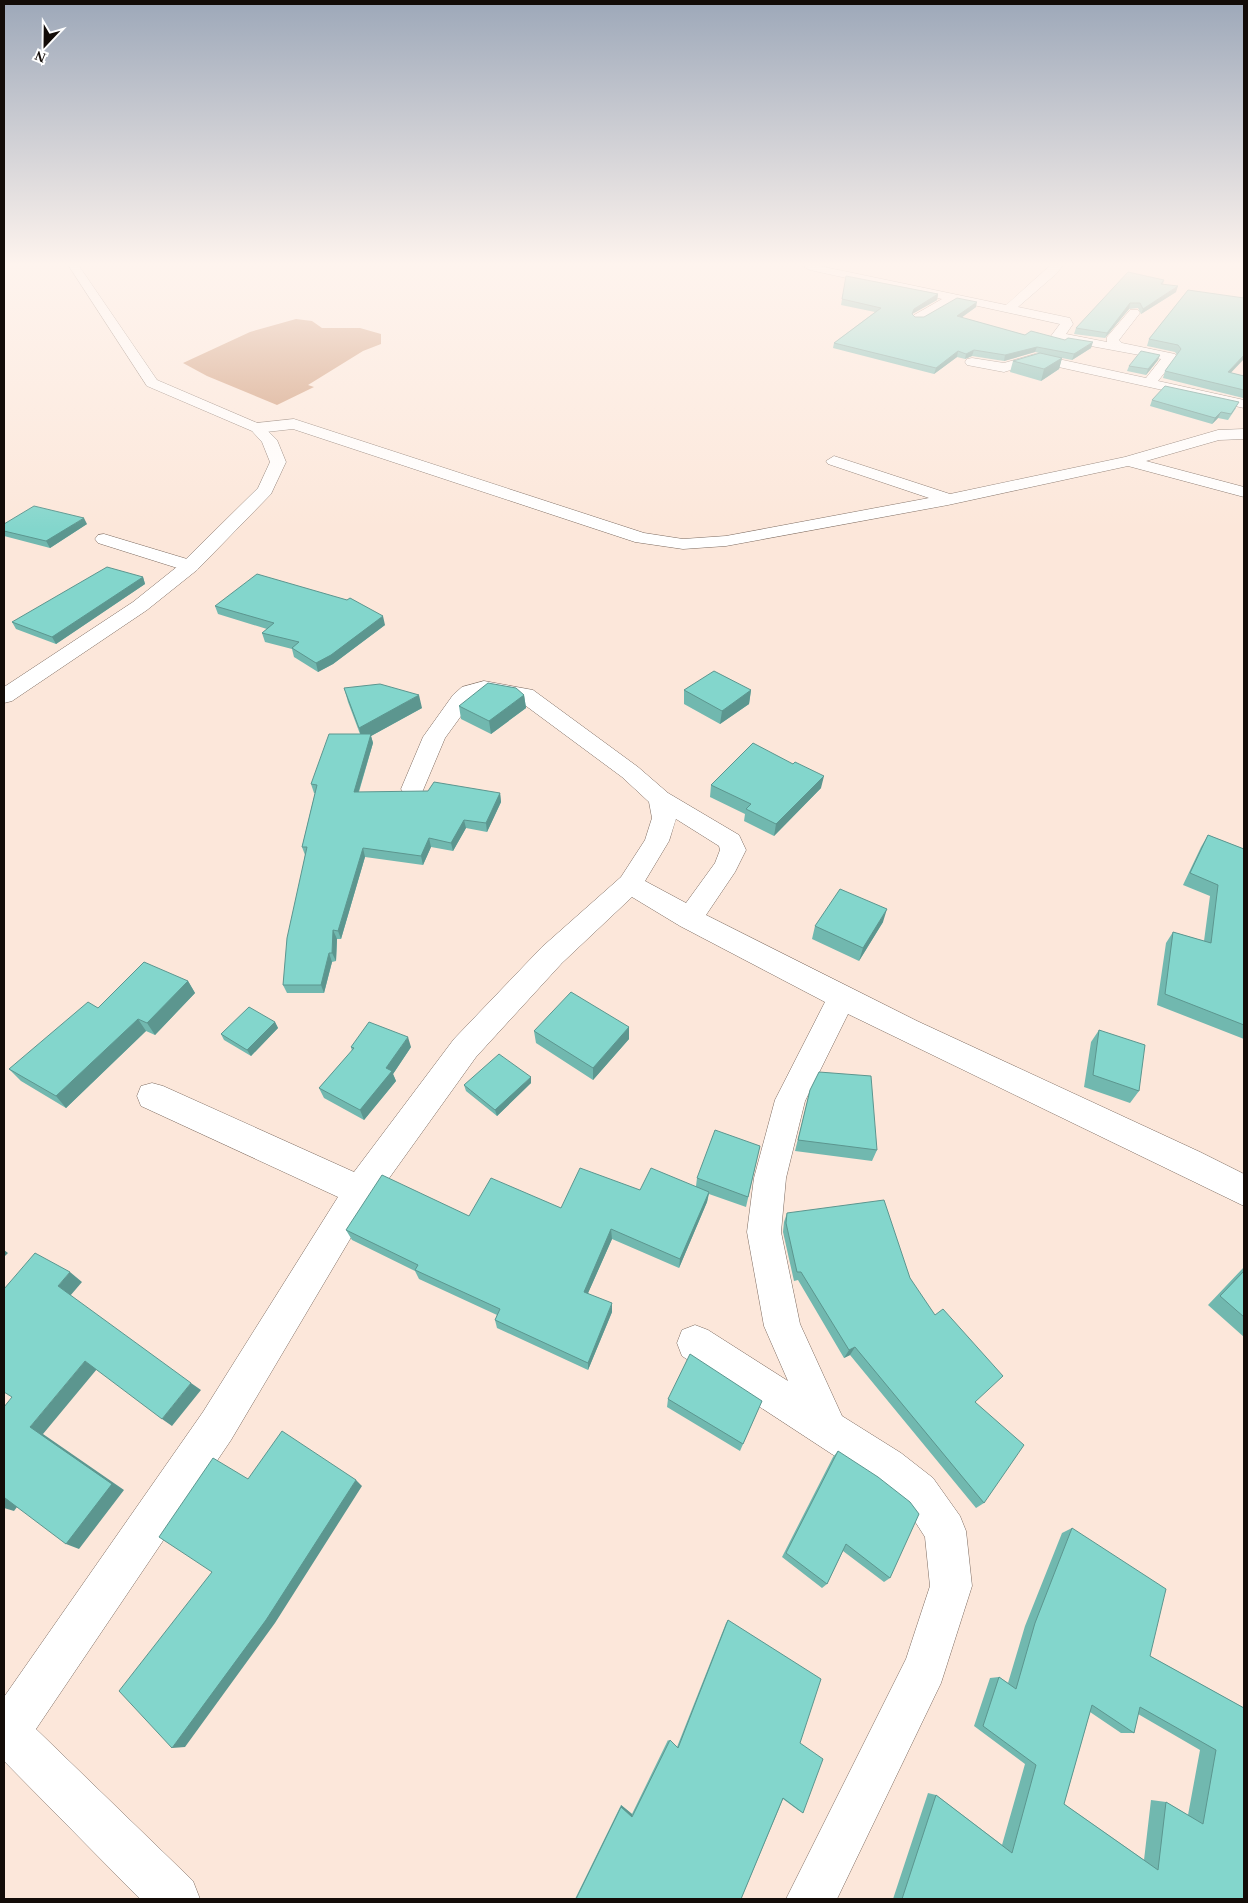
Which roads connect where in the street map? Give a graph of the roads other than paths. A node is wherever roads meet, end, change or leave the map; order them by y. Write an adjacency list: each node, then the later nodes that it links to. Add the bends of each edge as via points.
1 (131, 352): 6 (street, via 152,383)
2 (1145, 352): 4 (street, via 1170,357)
3 (972, 362): 4 (street, via 1001,369 1016,367 1035,358)
4 (1150, 383): 5 (street)
5 (1244, 404)
6 (257, 428): 11 (street, via 294,424 641,538 683,544 726,541); 13 (street, via 269,440 278,462 265,490)
7 (1244, 434): 8 (street, via 1218,436)
8 (1128, 460): 10 (street); 11 (street)
9 (834, 461): 11 (street)
10 (1244, 492)
11 (948, 500)
12 (104, 539): 13 (street)
13 (190, 566): 14 (street, via 140,606)
14 (4, 696)
15 (414, 789): 16 (street, via 434,737 461,700 470,692 484,687 526,695)
16 (660, 798): 17 (street, via 664,818 657,841); 18 (street, via 730,840 733,850 726,866)
17 (630, 884): 18 (street); 21 (street, via 552,955 465,1048)
18 (689, 919): 19 (street)
19 (841, 999): 22 (street, via 1189,1162); 24 (street, via 790,1100 770,1178 764,1232 782,1326)
20 (152, 1096): 21 (street)
21 (360, 1191): 25 (street, via 217,1426)
22 (1244, 1191)
23 (695, 1343): 24 (street)
24 (828, 1428): 27 (street, via 918,1492 945,1531 951,1586 925,1667)
25 (5, 1731): 26 (street)
26 (175, 1899)
27 (811, 1899)

